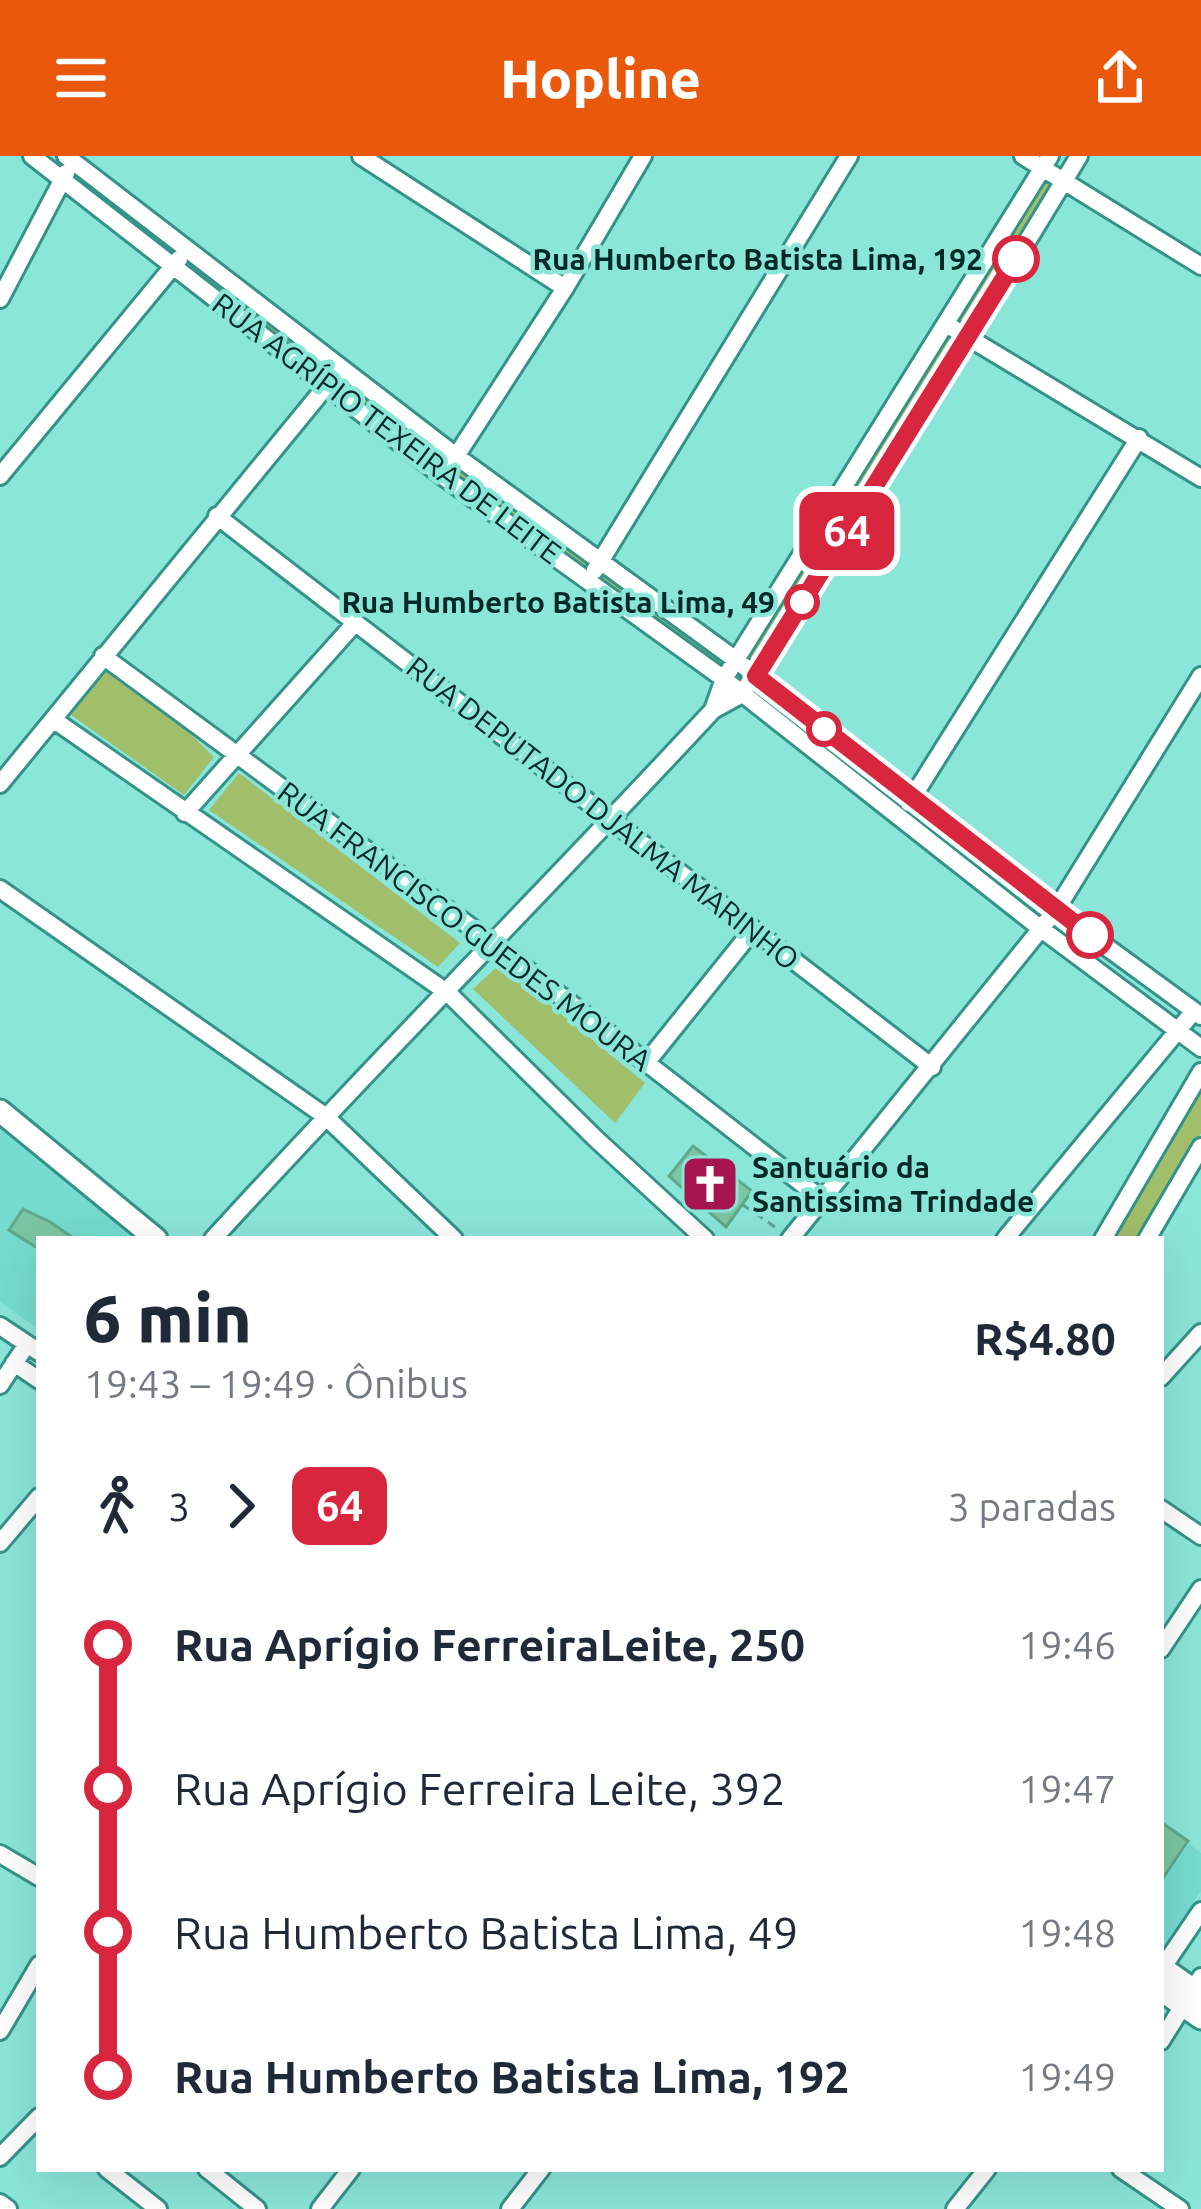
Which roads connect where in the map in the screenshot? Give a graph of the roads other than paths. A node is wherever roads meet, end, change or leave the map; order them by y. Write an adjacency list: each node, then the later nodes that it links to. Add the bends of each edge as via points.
1 (32, 156): 9 (street, RUA AGRÍPIO TEXEIRA DE LEITE)
2 (361, 156): 14 (street)
3 (643, 156): 14 (street)
4 (849, 156): 26 (street)
5 (1023, 156): 8 (street)
6 (1079, 156): 10 (street)
7 (71, 158): 9 (street); 11 (street, RUA AGRÍPIO TEXEIRA DE LEITE)
8 (1047, 162): 10 (street); 16 (street)
9 (62, 180): 12 (street, RUA AGRÍPIO TEXEIRA DE LEITE); 15 (street)
10 (1063, 181): 13 (street); 17 (street)
11 (187, 249): 12 (street); 18 (street, RUA AGRÍPIO TEXEIRA DE LEITE)
12 (175, 265): 19 (street, RUA AGRÍPIO TEXEIRA DE LEITE); 23 (street)
13 (1201, 266)
14 (565, 288): 21 (street)
15 (0, 299)
16 (946, 324): 17 (street); 30 (street)
17 (969, 337): 20 (street); 31 (street)
18 (341, 368): 19 (street); 21 (street, RUA AGRÍPIO TEXEIRA DE LEITE)
19 (327, 387): 22 (street, RUA AGRÍPIO TEXEIRA DE LEITE); 25 (street)
20 (1138, 438): 24 (street); 39 (street)
21 (456, 456): 22 (street); 26 (street, RUA AGRÍPIO TEXEIRA DE LEITE)
22 (441, 475): 27 (street, RUA AGRÍPIO TEXEIRA DE LEITE)
23 (0, 476)
24 (1201, 478)
25 (217, 516): 28 (street, RUA DEPUTADO DJALMA MARINHO); 29 (street)
26 (601, 562): 27 (street); 30 (street, RUA AGRÍPIO TEXEIRA DE LEITE)
27 (589, 580): 33 (street, RUA AGRÍPIO TEXEIRA DE LEITE)
28 (355, 623): 37 (street); 41 (street, RUA DEPUTADO DJALMA MARINHO)
29 (103, 656): 36 (street); 37 (street, RUA FRANCISCO GUEDES MOURA)
30 (736, 660): 31 (street, RUA AGRÍPIO TEXEIRA DE LEITE); 33 (street)
31 (756, 676): 34 (street); 39 (street, RUA AGRÍPIO TEXEIRA DE LEITE)
32 (1201, 676): 44 (street)
33 (724, 679): 34 (street, RUA AGRÍPIO TEXEIRA DE LEITE); 35 (street)
34 (742, 694): 35 (street); 42 (street, RUA AGRÍPIO TEXEIRA DE LEITE)
35 (713, 710): 41 (street)
36 (54, 720): 38 (street); 40 (street)
37 (238, 755): 40 (street); 47 (street, RUA FRANCISCO GUEDES MOURA)
38 (0, 784)
39 (913, 797): 42 (street); 44 (street, RUA AGRÍPIO TEXEIRA DE LEITE)
40 (185, 813): 48 (street)
41 (612, 818): 47 (street); 53 (street, RUA DEPUTADO DJALMA MARINHO)
42 (898, 818): 45 (street, RUA AGRÍPIO TEXEIRA DE LEITE)
43 (0, 890): 56 (street)
44 (1056, 910): 45 (street); 49 (street, RUA AGRÍPIO TEXEIRA DE LEITE)
45 (1040, 928): 50 (street, RUA AGRÍPIO TEXEIRA DE LEITE); 53 (street)
46 (744, 941): 52 (street)
47 (494, 944): 48 (street); 52 (street, RUA FRANCISCO GUEDES MOURA)
48 (448, 993): 56 (street); 62 (street)
49 (1198, 1014): 50 (street)
50 (1179, 1031): 51 (street, RUA AGRÍPIO TEXEIRA DE LEITE); 64 (street)
51 (1201, 1048)
52 (646, 1063): 58 (street, RUA FRANCISCO GUEDES MOURA)
53 (932, 1067): 58 (street)
54 (1201, 1072): 65 (street)
55 (0, 1111): 59 (main road)
56 (325, 1116): 60 (street); 61 (street)
57 (1201, 1147): 66 (street)
58 (823, 1200): 63 (street)
59 (152, 1236)
60 (216, 1236)
61 (451, 1236)
62 (702, 1236)
63 (793, 1236)
64 (1008, 1236)
65 (1105, 1236)
66 (1149, 1236)
67 (0, 1326): 69 (street)
68 (1201, 1333): 71 (street)
69 (33, 1348): 70 (street)
70 (14, 1363): 72 (street); 73 (street)
71 (1164, 1374)
72 (36, 1377)
73 (0, 1385)
74 (36, 1500): 77 (street)
75 (1164, 1511): 76 (street)
76 (1201, 1537)
77 (1, 1541)
78 (1201, 1589): 79 (street)
79 (1164, 1644)
80 (0, 1854): 81 (street)
81 (36, 1874)
82 (1201, 1911): 83 (street)
83 (1164, 1965)
84 (36, 1970): 88 (street)
85 (1164, 1970): 87 (main road)
86 (1164, 1991): 87 (main road)
87 (1196, 1997): 89 (street)
88 (1, 2028)
89 (1164, 2031)
90 (36, 2120): 91 (street)
91 (0, 2157)
92 (111, 2172): 100 (street)
93 (211, 2172): 101 (street)
94 (349, 2172): 102 (street)
95 (539, 2172): 103 (street)
96 (985, 2172): 104 (street)
97 (1125, 2172): 105 (street)
98 (0, 2203): 99 (street)
99 (8, 2209)
100 (158, 2209)
101 (257, 2209)
102 (320, 2209)
103 (510, 2209)
104 (955, 2209)
105 (1180, 2209)

